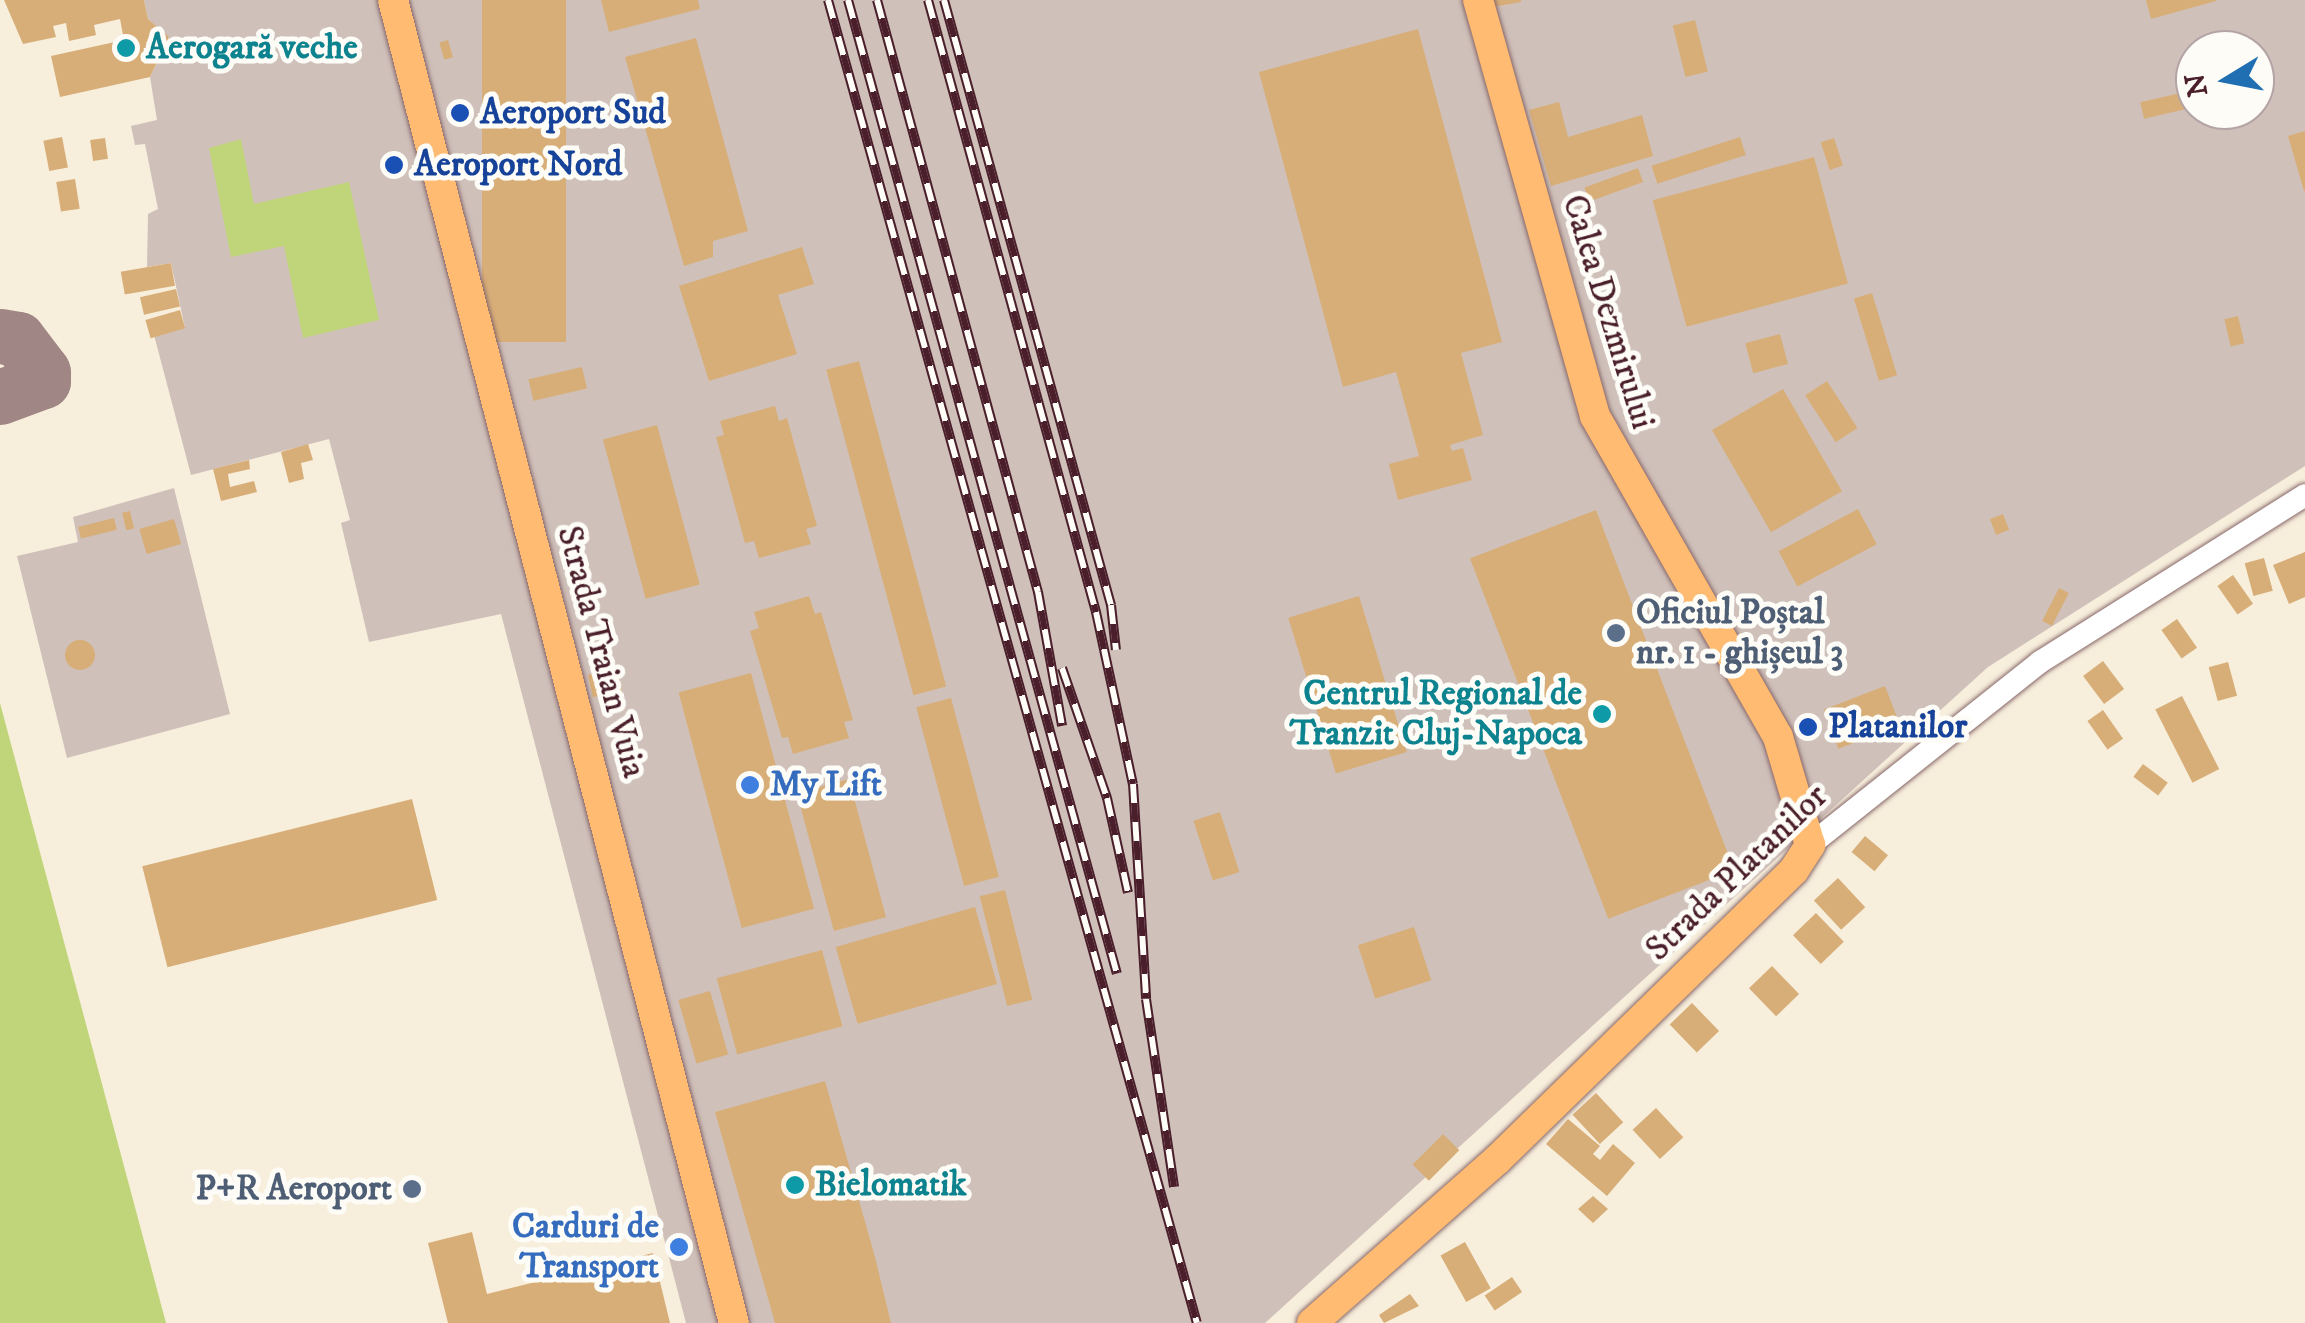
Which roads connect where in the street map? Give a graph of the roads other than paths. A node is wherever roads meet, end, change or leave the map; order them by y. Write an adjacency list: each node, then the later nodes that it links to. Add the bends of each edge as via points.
1 (393, 0): 5 (main road, Strada Traian Vuia)
2 (1478, 0): 4 (main road, Calea Dezmirului, via 1595,416 1778,737)
3 (2305, 495): 4 (street, Strada Platanilor, via 2040,662)
4 (1810, 844): 6 (main road, Strada Platanilor, via 1794,870 1497,1160)
5 (734, 1323)
6 (1312, 1323)

